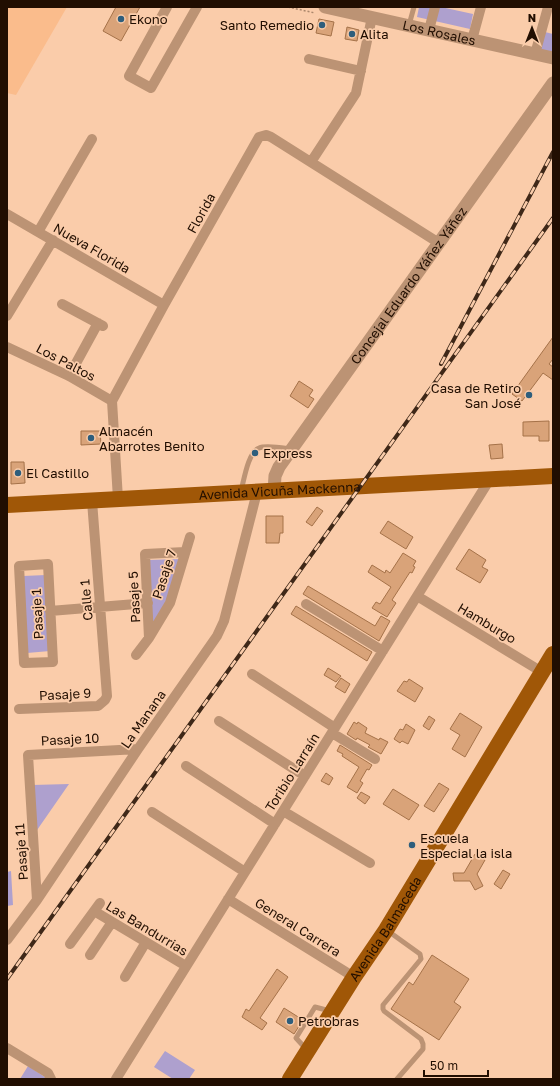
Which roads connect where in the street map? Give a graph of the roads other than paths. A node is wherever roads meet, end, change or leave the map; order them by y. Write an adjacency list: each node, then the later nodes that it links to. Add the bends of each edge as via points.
1 (167, 7): 2 (street, via 129,76 150,88)
2 (197, 7)
3 (325, 7): 8 (street, Los Rosales)
4 (414, 7): 9 (lane)
5 (435, 7): 10 (street)
6 (481, 7): 11 (street)
7 (548, 7): 12 (street)
8 (372, 17): 9 (street, Los Rosales); 15 (street)
9 (409, 26): 10 (street, Los Rosales)
10 (429, 30): 11 (street, Los Rosales)
11 (472, 40): 12 (street, Los Rosales)
12 (535, 54): 13 (street, Los Rosales)
13 (553, 58)
14 (309, 59): 15 (street)
15 (361, 70): 18 (street, via 353,98)
16 (553, 83): 22 (street, Concejal Eduardo Yáñez Yáñez)
17 (92, 139): 20 (street)
18 (311, 162): 22 (street, Florida); 24 (street, Florida, via 269,136 259,137)
19 (7, 214): 20 (street, Nueva Florida)
20 (38, 232): 21 (street, Nueva Florida)
21 (53, 240): 24 (street, Nueva Florida); 25 (street)
22 (439, 243): 29 (street, Concejal Eduardo Yáñez Yáñez)
23 (62, 304): 27 (street, via 101,325)
24 (164, 305): 28 (street, Florida)
25 (7, 316)
26 (7, 347): 27 (street, Los Paltos)
27 (69, 376): 28 (street, Los Paltos)
28 (112, 401): 35 (street)
29 (292, 449): 32 (street, Concejal Eduardo Yáñez Yáñez, via 277,471); 34 (lane, via 260,447 253,451)
30 (553, 476): 31 (main road, Avenida Vicuña Mackenna)
31 (490, 479): 32 (main road, Avenida Vicuña Mackenna); 40 (street, Toribio Larraín)
32 (274, 491): 33 (main road, Avenida Vicuña Mackenna)
33 (257, 492): 34 (main road, Avenida Vicuña Mackenna); 55 (street, La Manana, via 220,629)
34 (240, 493): 35 (main road, Avenida Vicuña Mackenna)
35 (118, 499): 36 (main road, Avenida Vicuña Mackenna)
36 (92, 501): 37 (main road, Avenida Vicuña Mackenna); 43 (street, Calle 1)
37 (7, 505)
38 (190, 537): 39 (street, Pasaje 7)
39 (185, 552): 41 (street, Pasaje 5, via 145,554); 45 (street, Pasaje 7, via 170,603)
40 (417, 596): 46 (street, Toribio Larraín); 49 (street, Hamburgo)
41 (148, 603): 43 (street); 45 (street, Pasaje 5)
42 (306, 604): 46 (street)
43 (100, 607): 44 (street); 51 (street, Calle 1)
44 (50, 611): 44 (street, Pasaje 1, via 53,662 24,663 19,566 48,564)
45 (149, 638): 48 (street, Pasaje 7)
46 (383, 651): 54 (street, Toribio Larraín)
47 (553, 654): 49 (main road, Avenida Balmaceda)
48 (136, 655)
49 (542, 672): 69 (main road, Avenida Balmaceda)
50 (252, 674): 54 (street)
51 (107, 696): 52 (street, Pasaje 9, via 98,706)
52 (19, 709)
53 (219, 721): 59 (street)
54 (333, 730): 57 (street); 59 (street, Toribio Larraín)
55 (138, 749): 56 (street, Pasaje 10); 66 (street, La Manana)
56 (28, 755): 66 (street, Pasaje 11)
57 (374, 759)
58 (186, 766): 62 (street)
59 (305, 776): 60 (street, Toribio Larraín)
60 (283, 811): 62 (street, Toribio Larraín); 63 (street)
61 (152, 812): 64 (street)
62 (275, 824): 64 (street, Toribio Larraín)
63 (370, 863)
64 (245, 872): 65 (street, Toribio Larraín)
65 (228, 899): 74 (street, Toribio Larraín); 76 (street, General Carrera)
66 (37, 900): 68 (street, La Manana)
67 (112, 922): 71 (street, Las Bandurrias); 72 (street, Las Bandurrias, via 97,907); 73 (street)
68 (11, 927): 70 (street, La Manana)
69 (386, 930): 76 (main road, Avenida Balmaceda); 81 (lane, via 421,956 383,1005 384,1011 421,1039 423,1044 423,1049)
70 (7, 940)
71 (146, 942): 74 (street, Las Bandurrias); 75 (street)
72 (70, 944)
73 (90, 955)
74 (186, 966): 79 (street, Toribio Larraín)
75 (126, 977)
76 (354, 977): 80 (main road, Avenida Balmaceda)
77 (7, 1048): 78 (street, via 48,1073)
78 (51, 1079)
79 (116, 1079)
80 (290, 1079)
81 (397, 1079)

